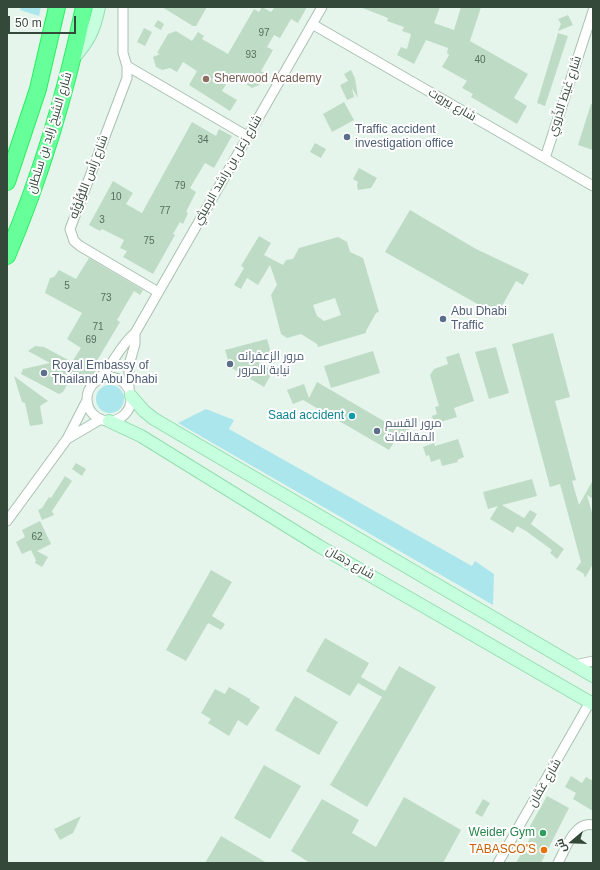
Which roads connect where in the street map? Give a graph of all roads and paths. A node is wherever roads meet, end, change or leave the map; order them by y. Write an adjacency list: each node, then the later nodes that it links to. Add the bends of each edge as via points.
1 (57, 7): 12 (highway, شارع الشيخ زايد بن سلطان, via 38,89)
2 (84, 7): 8 (highway, شارع الشيخ زايد بن سلطان)
3 (99, 7): 8 (street, via 94,30 88,42)
4 (122, 7): 9 (street, شارع رَأس اللُّؤلُؤيَّه, via 122,53)
5 (322, 7): 7 (street, شارع زعل بن راشد الرميثي)
6 (593, 11): 11 (street, شارع غَيط الذِّروي)
7 (312, 24): 10 (street, شارع زعل بن راشد الرميثي); 11 (street, شارع بيروت)
8 (72, 60): 14 (highway, شارع الشيخ زايد بن سلطان, via 41,168)
9 (127, 66): 10 (street); 15 (street, شارع رَأس اللُّؤلُؤيَّه, via 125,85 70,229 74,241 80,246)
10 (247, 136): 15 (street, شارع زعل بن راشد الرميثي)
11 (545, 158): 13 (street, شارع بيروت)
12 (7, 182)
13 (593, 186)
14 (7, 256)
15 (158, 292): 16 (street, شارع زعل بن راشد الرميثي)
16 (135, 333): 17 (street, شارع زعل بن راشد الرميثي); 18 (street, شارع زعل بن راشد الرميثي, via 135,344 128,369)
17 (98, 380): 18 (street, via 105,377 119,379); 19 (street, via 90,388)
18 (130, 392): 20 (street, via 128,411 123,416); 24 (street, via 144,411 154,419)
19 (88, 400): 20 (street, via 91,411); 21 (street)
20 (105, 420): 21 (street); 26 (street, شارع دِهان, via 141,436 319,546)
21 (67, 439): 22 (street)
22 (7, 521)
23 (593, 662): 24 (street)
24 (575, 665): 25 (street)
25 (593, 676)
26 (591, 703): 28 (street, شارع عَمَّان)
27 (593, 825): 29 (street, via 580,827)
28 (498, 863)
29 (558, 863)

